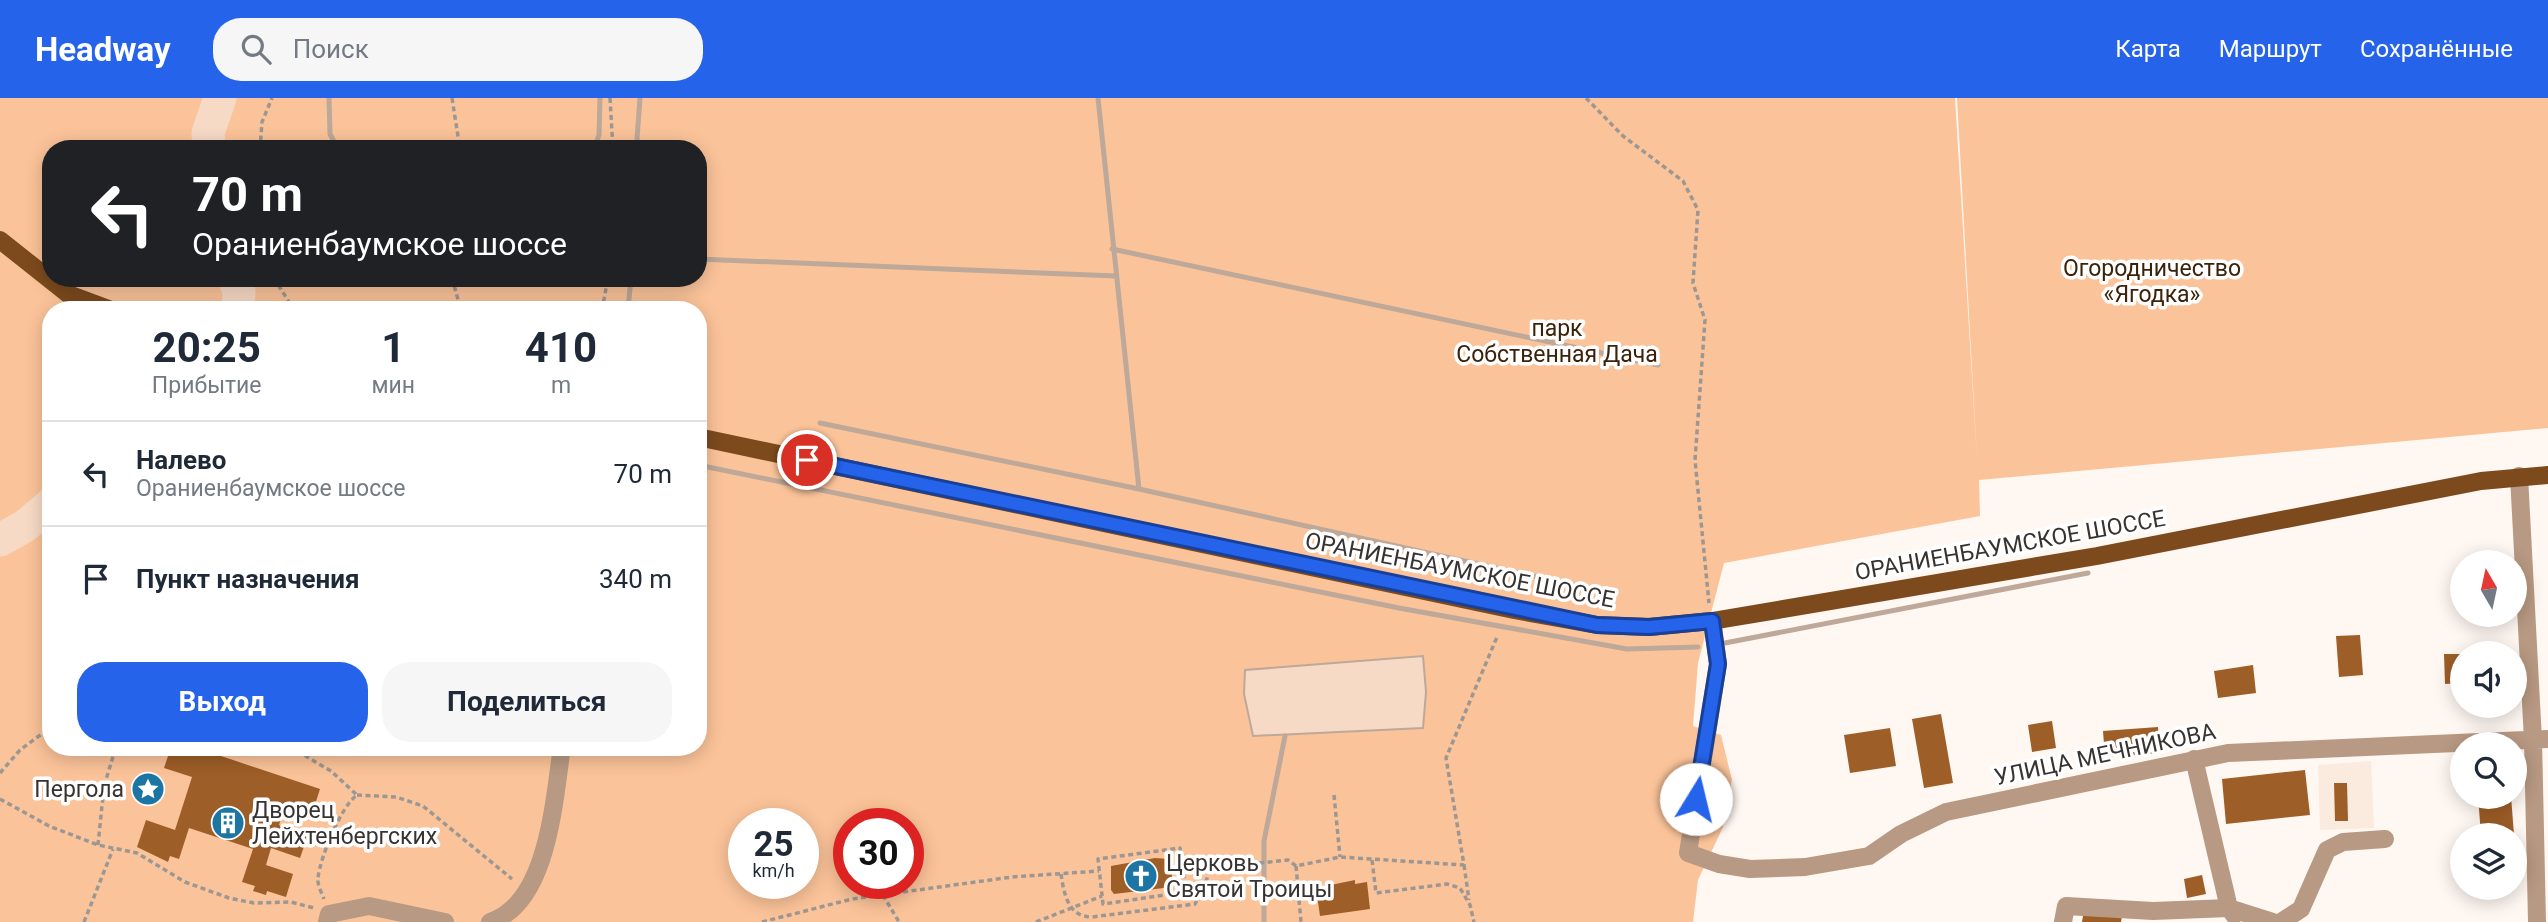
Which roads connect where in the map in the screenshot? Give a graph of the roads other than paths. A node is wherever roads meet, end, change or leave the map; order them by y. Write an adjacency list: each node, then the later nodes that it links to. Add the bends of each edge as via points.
1 (0, 240): 2 (main road)
2 (42, 273)
3 (59, 287): 4 (main road)
4 (87, 301)
5 (707, 439): 8 (main road, ОРАНИЕНБАУМСКОЕ ШОССЕ, via 1597,625 1649,627)
6 (2548, 475): 7 (main road, ОРАНИЕНБАУМСКОЕ ШОССЕ)
7 (2519, 476): 8 (main road, ОРАНИЕНБАУМСКОЕ ШОССЕ, via 2097,556); 9 (street)
8 (1712, 621): 11 (street, УЛИЦА МЕЧНИКОВА, via 1718,664 1688,853 1719,864 1750,869 1805,867 1869,856 1946,813)
9 (2540, 740): 11 (street, УЛИЦА МЕЧНИКОВА, via 2228,753); 20 (street)
10 (561, 756): 16 (street, via 554,812 537,872 525,892)
11 (2194, 759): 13 (street)
12 (2385, 839): 19 (street, via 2343,842 2327,850 2301,909)
13 (2234, 915): 17 (street, via 2066,906); 18 (street)
14 (328, 918): 15 (street, via 369,906)
15 (445, 922)
16 (492, 922)
17 (2063, 922)
18 (2273, 922)
19 (2281, 922)
20 (2537, 922)

